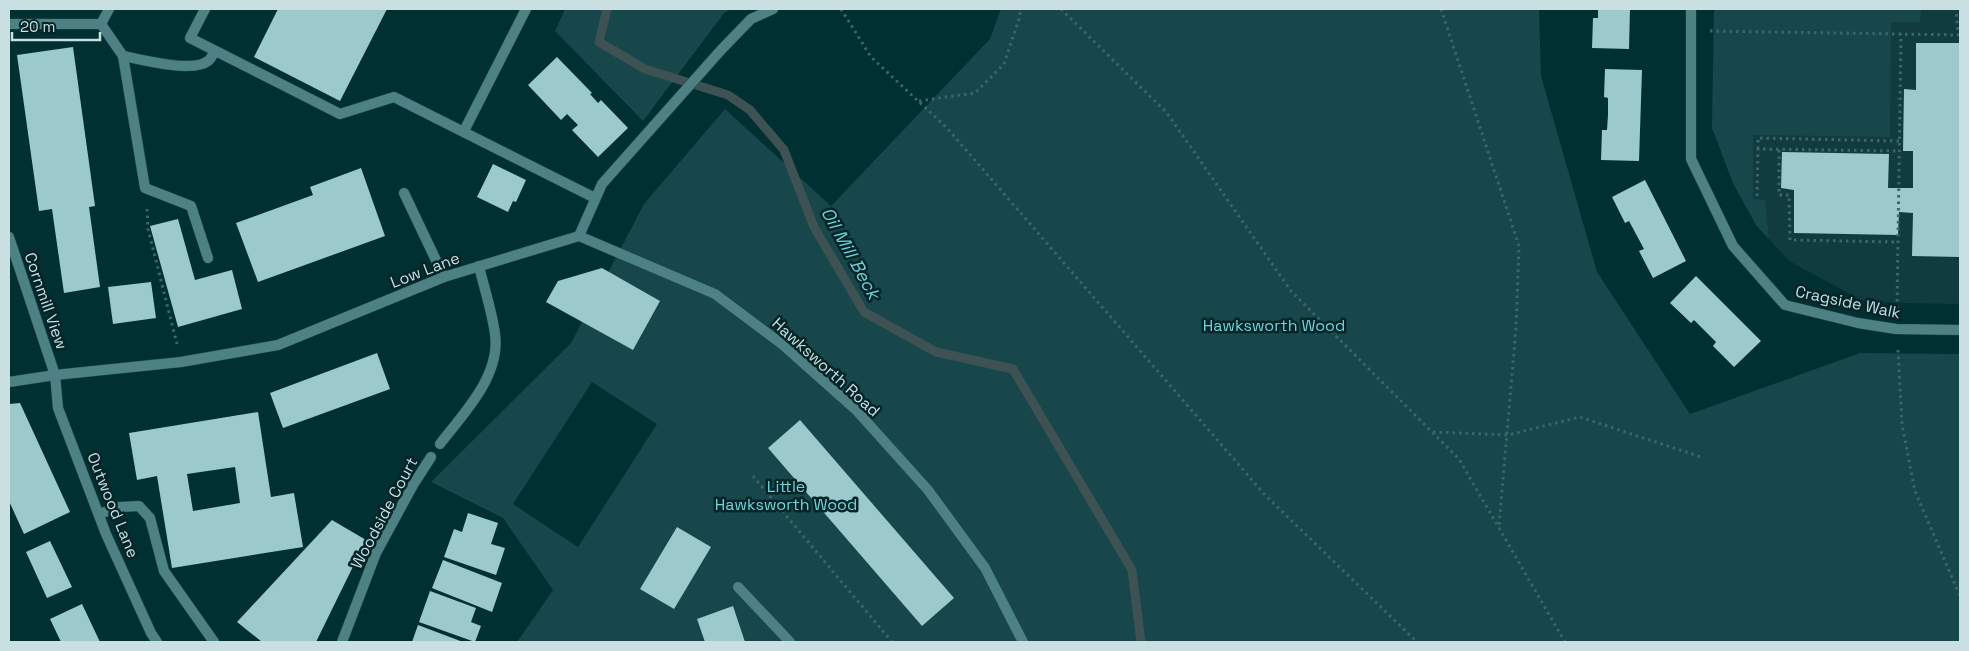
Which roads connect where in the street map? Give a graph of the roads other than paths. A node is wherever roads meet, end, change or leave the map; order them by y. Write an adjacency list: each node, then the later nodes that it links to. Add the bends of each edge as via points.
1 (109, 9): 7 (street)
2 (205, 9): 8 (street, via 190,38)
3 (526, 9): 10 (street)
4 (774, 9): 12 (street, via 751,19 721,50 602,184)
5 (1691, 9): 18 (street, Cragside Walk, via 1691,160 1733,246 1785,305 1896,329)
6 (9, 24): 7 (street)
7 (101, 24): 9 (street)
8 (215, 51): 9 (street, via 208,61 193,66 160,64); 10 (street, via 340,114 394,97)
9 (123, 56): 15 (street, via 145,188 191,206)
10 (464, 131): 12 (street)
11 (404, 193): 17 (street)
12 (595, 198): 13 (street)
13 (579, 236): 16 (street, Low Lane); 29 (street, Hawksworth Road, via 715,294 783,345 856,410 928,490 985,568)
14 (9, 237): 19 (street, Cornmill View)
15 (208, 258)
16 (479, 266): 17 (street, Low Lane); 21 (street, via 495,335 495,359 481,389)
17 (444, 278): 19 (street, Low Lane, via 278,345 181,362)
18 (1960, 330)
19 (55, 375): 20 (street, Low Lane); 23 (street, Outwood Lane, via 56,402)
20 (9, 382)
21 (440, 444)
22 (431, 456): 25 (street, Woodside Court, via 376,554)
23 (99, 514): 26 (street, Outwood Lane); 27 (street, via 120,507 139,506 150,518 164,571)
24 (738, 588): 28 (street)
25 (344, 641)
26 (158, 642)
27 (214, 642)
28 (790, 642)
29 (1023, 642)

